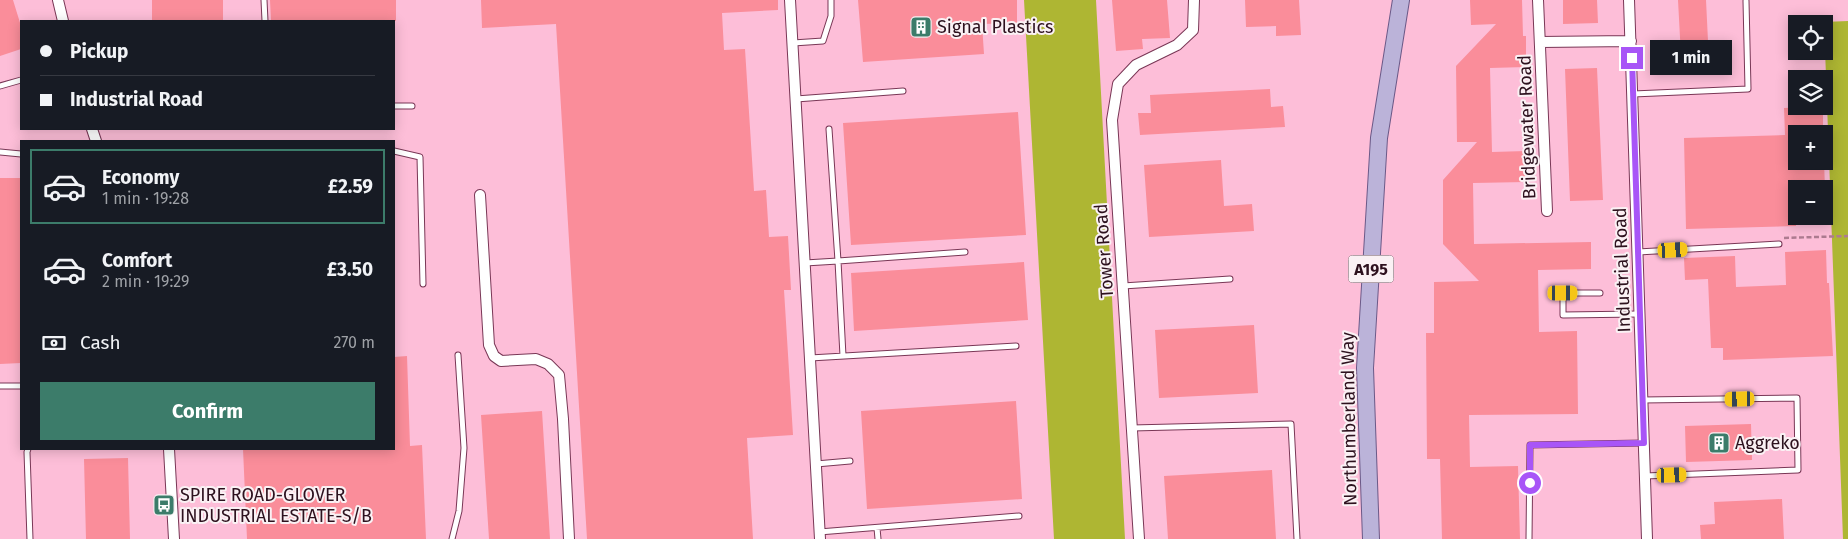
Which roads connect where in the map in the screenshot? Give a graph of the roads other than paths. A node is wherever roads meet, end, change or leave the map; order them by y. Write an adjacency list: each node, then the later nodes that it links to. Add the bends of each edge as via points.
1 (58, 0): 10 (street)
2 (264, 0): 11 (lane)
3 (790, 0): 14 (street)
4 (831, 0): 14 (lane, via 831,16 823,41)
5 (1194, 0): 35 (street, Tower Road, via 1193,30 1177,45 1136,64 1118,84 1112,120)
6 (1401, 0): 62 (main road, Northumberland Way / A195, via 1379,138 1365,368)
7 (1538, 0): 13 (street, Bridgewater Road)
8 (1629, 0): 12 (street, Industrial Road)
9 (1746, 0): 18 (lane, via 1748,89)
10 (63, 20)
11 (265, 20)
12 (1631, 41): 13 (street, Bridgewater Road); 18 (street, Industrial Road)
13 (1540, 42): 27 (street, Bridgewater Road)
14 (792, 43): 19 (street)
15 (20, 80): 16 (lane)
16 (0, 86)
17 (904, 91): 19 (lane)
18 (1633, 94): 30 (street, Industrial Road)
19 (796, 99): 32 (street)
20 (395, 106): 21 (lane)
21 (412, 106)
22 (829, 129): 31 (lane)
23 (0, 151): 25 (lane)
24 (395, 151): 34 (lane, via 420,157)
25 (20, 154)
26 (480, 195): 58 (street, via 489,345 494,356 501,361 536,360 548,364 559,375)
27 (1547, 211)
28 (1779, 244): 30 (lane)
29 (965, 252): 31 (lane)
30 (1638, 252): 37 (street, Industrial Road)
31 (838, 261): 32 (lane); 40 (lane)
32 (804, 263): 41 (street)
33 (1230, 279): 35 (lane)
34 (423, 284)
35 (1123, 286): 45 (street, Tower Road)
36 (1600, 293): 37 (lane, via 1563,293 1563,315)
37 (1640, 314): 44 (street, Industrial Road)
38 (1016, 346): 40 (lane)
39 (458, 355): 57 (lane, via 464,448 459,511)
40 (843, 356): 41 (lane)
41 (810, 358): 50 (street)
42 (0, 386): 43 (lane)
43 (20, 386)
44 (1642, 400): 46 (street, Industrial Road); 51 (lane, via 1797,398 1798,470)
45 (1132, 428): 60 (street, Tower Road); 61 (lane, via 1291,424)
46 (1644, 443): 51 (street, Industrial Road); 63 (lane, via 1530,445)
47 (28, 450): 55 (lane)
48 (170, 450): 56 (street)
49 (850, 461): 50 (lane)
50 (816, 464): 54 (street)
51 (1645, 476): 64 (street, Industrial Road)
52 (1019, 516): 53 (lane)
53 (877, 528): 54 (lane); 59 (lane)
54 (820, 535)
55 (30, 539)
56 (174, 539)
57 (452, 539)
58 (569, 539)
59 (878, 539)
60 (1139, 539)
61 (1297, 539)
62 (1371, 539)
63 (1530, 539)
64 (1647, 539)

